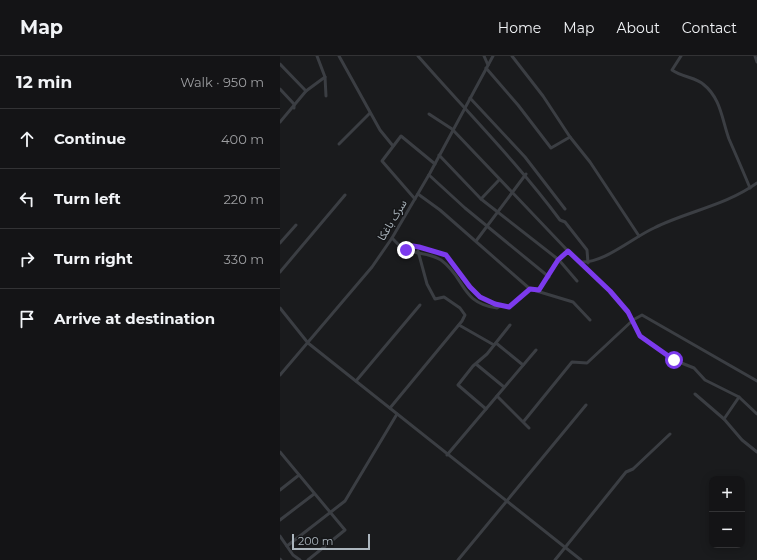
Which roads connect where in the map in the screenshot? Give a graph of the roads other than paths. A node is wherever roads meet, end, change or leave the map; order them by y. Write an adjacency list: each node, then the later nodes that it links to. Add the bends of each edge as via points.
1 (317, 56): 13 (street)
2 (339, 56): 20 (street)
3 (418, 56): 19 (street)
4 (484, 56): 11 (street)
5 (493, 56): 11 (street, سرک باغکا)
6 (512, 56): 24 (street)
7 (681, 56): 33 (street, via 672,70 680,76 702,82 712,94 722,112)
8 (755, 56): 9 (street)
9 (757, 62)
10 (280, 64): 15 (street)
11 (488, 65): 12 (street, سرک باغکا)
12 (486, 68): 17 (street, سرک باغکا); 24 (street, via 551,148)
13 (324, 77): 15 (street); 16 (street)
14 (280, 89): 18 (street, via 294,104)
15 (306, 91): 18 (street)
16 (326, 96)
17 (470, 98): 19 (street, سرک باغکا); 39 (street, via 525,157)
18 (294, 108): 22 (street)
19 (464, 109): 23 (street, سرک باغکا); 29 (street)
20 (370, 113): 25 (street); 26 (street)
21 (429, 114): 23 (street)
22 (280, 122)
23 (452, 129): 27 (street, سرک باغکا); 31 (street)
24 (570, 137): 43 (street, via 590,162)
25 (339, 144)
26 (393, 146): 28 (street, via 401,136); 37 (street, via 382,161)
27 (439, 155): 28 (street, سرک باغکا); 38 (street)
28 (435, 164): 30 (street, سرک باغکا)
29 (526, 174): 34 (street); 52 (street, via 560,220 565,222 587,250)
30 (429, 175): 35 (street, سرک باغکا); 42 (street)
31 (499, 180): 34 (street); 38 (street)
32 (757, 183): 33 (street)
33 (750, 188): 43 (street, via 724,203 654,228)
34 (514, 192): 40 (street); 48 (street)
35 (418, 194): 37 (street, سرک باغکا); 45 (street)
36 (345, 195): 53 (street)
37 (415, 199): 44 (street, سرک باغکا)
38 (481, 199): 40 (street)
39 (565, 208)
40 (498, 212): 42 (street); 50 (street)
41 (296, 225): 46 (street)
42 (486, 225): 45 (street); 54 (street)
43 (639, 236): 52 (street)
44 (392, 238): 47 (street); 65 (street, سرک باغکا, via 372,267)
45 (476, 241): 56 (street)
46 (280, 243)
47 (406, 250): 49 (street); 59 (street, via 413,246 446,255 480,297)
48 (568, 251): 50 (street); 51 (street)
49 (418, 252): 59 (street, via 440,259 475,301 484,306); 63 (street, via 427,284 435,299 444,297 460,308 465,315)
50 (558, 260): 54 (street); 55 (street)
51 (580, 262): 52 (street); 62 (street, via 610,291)
52 (588, 262)
53 (280, 272)
54 (549, 277): 57 (street)
55 (577, 281)
56 (530, 289): 57 (street); 59 (street, via 509,307)
57 (539, 290): 61 (street, via 573,302)
58 (420, 305): 71 (street)
59 (500, 306)
60 (280, 308): 65 (street)
61 (590, 320)
62 (633, 320): 72 (street, via 642,315); 76 (street, via 640,336 645,340 674,360 694,368 705,380); 83 (street, via 588,363 572,362)
63 (459, 325): 66 (street); 78 (street)
64 (510, 325): 66 (street)
65 (308, 343): 70 (street, سرک باغکا); 71 (street)
66 (495, 344): 68 (street); 69 (street)
67 (536, 350): 69 (street)
68 (476, 364): 73 (street); 79 (street, via 458,386)
69 (523, 365): 73 (street)
70 (280, 375)
71 (356, 381): 78 (street)
72 (757, 381)
73 (504, 387): 75 (street)
74 (696, 394): 82 (street)
75 (497, 396): 79 (street); 83 (street)
76 (739, 397): 81 (street); 82 (street)
77 (586, 405): 93 (street)
78 (390, 408): 80 (street)
79 (486, 409): 88 (street)
80 (397, 414): 88 (street); 94 (street, via 345,501)
81 (757, 414)
82 (724, 419): 87 (street, via 742,440)
83 (524, 421): 84 (street)
84 (529, 428)
85 (670, 434): 98 (street, via 633,469 626,472)
86 (280, 452): 89 (street)
87 (757, 452)
88 (447, 455): 93 (street)
89 (282, 457): 90 (street)
90 (299, 475): 91 (street); 92 (street)
91 (280, 490)
92 (314, 494): 94 (street); 95 (street)
93 (506, 502): 98 (street); 101 (street)
94 (329, 512): 97 (street); 100 (street, via 345,530)
95 (280, 520)
96 (280, 536): 97 (street)
97 (287, 546): 99 (street)
98 (565, 548): 102 (street); 103 (street)
99 (300, 560)
100 (308, 560)
101 (458, 560)
102 (555, 560)
103 (581, 560)

